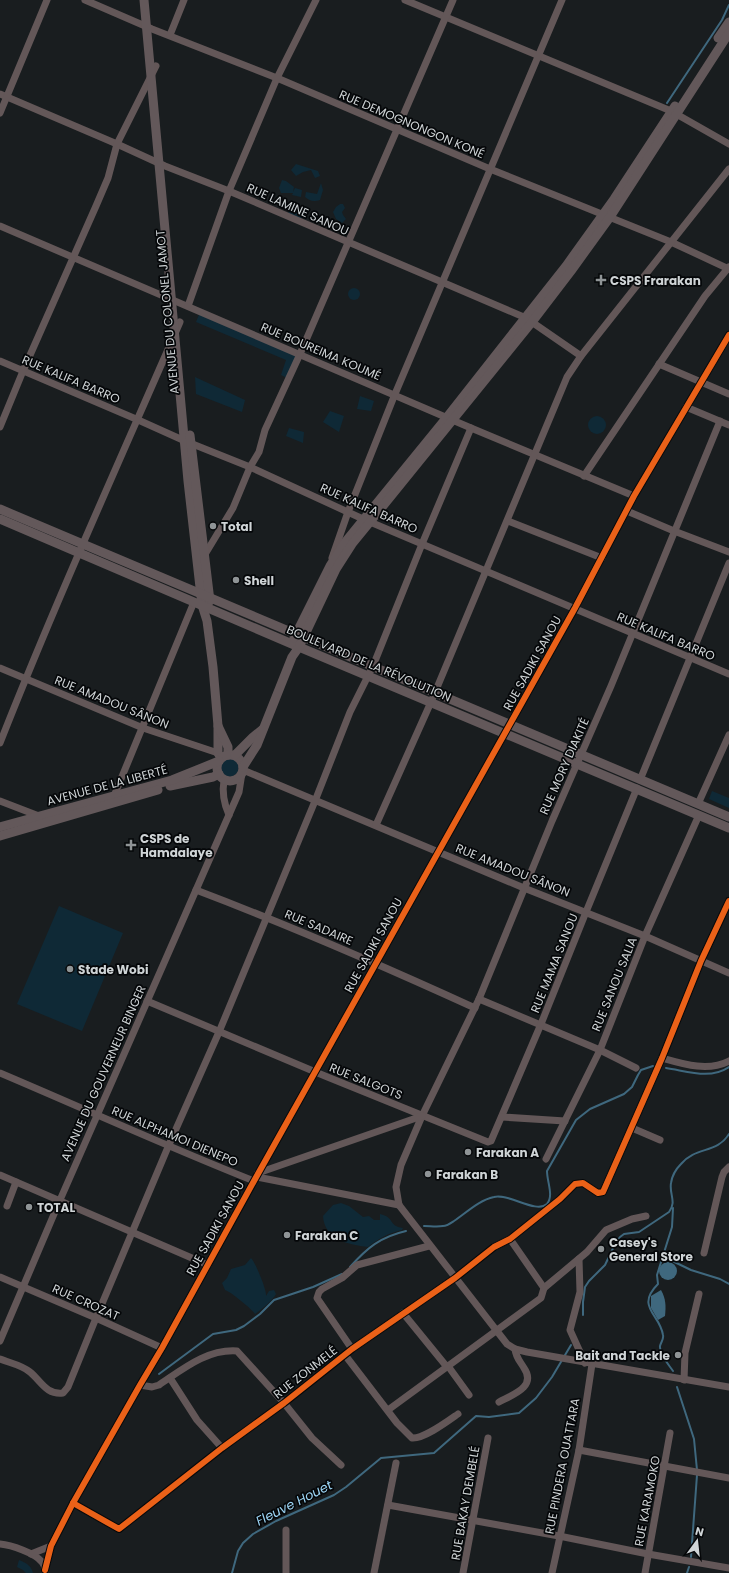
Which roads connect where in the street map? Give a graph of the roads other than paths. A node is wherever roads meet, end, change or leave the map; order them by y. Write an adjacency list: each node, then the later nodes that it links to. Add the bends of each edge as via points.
1 (47, 0): 19 (street)
2 (85, 0): 12 (street, RUE DEMOGNONGON KONÉ)
3 (144, 0): 12 (main road, AVENUE DU COLONEL JAMOT)
4 (150, 0): 12 (main road, AVENUE DU COLONEL JAMOT)
5 (184, 0): 14 (street)
6 (316, 0): 18 (street)
7 (405, 0): 10 (street)
8 (453, 0): 10 (street)
9 (562, 0): 15 (street)
10 (446, 17): 15 (street); 22 (street)
11 (729, 22): 20 (main road)
12 (150, 28): 14 (street, RUE DEMOGNONGON KONÉ); 16 (main road, AVENUE DU COLONEL JAMOT); 17 (main road, AVENUE DU COLONEL JAMOT)
13 (729, 33): 20 (main road)
14 (170, 35): 18 (street, RUE DEMOGNONGON KONÉ)
15 (538, 56): 20 (street); 26 (street)
16 (156, 66): 17 (street); 25 (main road, AVENUE DU COLONEL JAMOT)
17 (151, 78): 23 (street); 25 (main road, AVENUE DU COLONEL JAMOT)
18 (277, 78): 22 (street, RUE DEMOGNONGON KONÉ); 28 (street)
19 (3, 95): 21 (street); 23 (street, RUE LAMINE SANOU)
20 (674, 112): 24 (street); 29 (main road)
21 (0, 113)
22 (397, 130): 26 (street, RUE DEMOGNONGON KONÉ); 32 (street)
23 (118, 144): 25 (street, RUE LAMINE SANOU); 33 (street, via 108,178)
24 (729, 144)
25 (162, 165): 28 (street, RUE LAMINE SANOU); 36 (main road, AVENUE DU COLONEL JAMOT)
26 (490, 168): 29 (street, RUE DEMOGNONGON KONÉ); 35 (street)
27 (729, 169): 31 (street)
28 (229, 191): 32 (street, RUE LAMINE SANOU); 37 (street)
29 (607, 216): 31 (street, RUE DEMOGNONGON KONÉ); 38 (main road, via 566,266)
30 (0, 226): 33 (street, RUE BOUREIMA KOUMÉ)
31 (671, 242): 34 (street, RUE DEMOGNONGON KONÉ); 43 (street)
32 (348, 243): 35 (street, RUE LAMINE SANOU); 42 (street)
33 (74, 258): 36 (street, RUE BOUREIMA KOUMÉ); 46 (street)
34 (729, 268): 45 (street, via 708,292)
35 (443, 282): 38 (street, RUE LAMINE SANOU); 48 (street)
36 (175, 301): 37 (street, RUE BOUREIMA KOUMÉ); 39 (main road, AVENUE DU COLONEL JAMOT); 40 (main road, AVENUE DU COLONEL JAMOT)
37 (188, 306): 42 (street, RUE BOUREIMA KOUMÉ)
38 (529, 320): 43 (street, RUE LAMINE SANOU); 52 (main road)
39 (180, 322): 40 (street); 57 (main road, AVENUE DU COLONEL JAMOT)
40 (175, 332): 51 (street); 57 (main road, AVENUE DU COLONEL JAMOT)
41 (729, 335): 47 (street, RUE SADIKI SANOU)
42 (300, 354): 48 (street, RUE BOUREIMA KOUMÉ); 59 (street, via 265,430 259,452)
43 (581, 356): 58 (street, via 567,377)
44 (0, 361): 46 (street, RUE KALIFA BARRO)
45 (659, 364): 47 (street); 60 (street)
46 (23, 371): 51 (street, RUE KALIFA BARRO); 55 (street)
47 (701, 382): 49 (street); 50 (street, RUE SADIKI SANOU)
48 (395, 394): 52 (street, RUE BOUREIMA KOUMÉ); 64 (street)
49 (729, 394)
50 (686, 407): 53 (street); 61 (street, RUE SADIKI SANOU)
51 (136, 419): 57 (street, RUE KALIFA BARRO); 70 (street)
52 (450, 419): 56 (street, RUE BOUREIMA KOUMÉ); 66 (main road)
53 (720, 421): 54 (street); 68 (street, RUE MORY DIAKITÉ)
54 (729, 425)
55 (0, 427)
56 (471, 428): 58 (street, RUE BOUREIMA KOUMÉ); 69 (street)
57 (188, 442): 59 (street, RUE KALIFA BARRO); 72 (main road, AVENUE DU COLONEL JAMOT)
58 (534, 454): 60 (street, RUE BOUREIMA KOUMÉ); 67 (street)
59 (250, 467): 64 (street, RUE KALIFA BARRO); 72 (street, via 233,508)
60 (584, 476): 61 (street, RUE BOUREIMA KOUMÉ)
61 (634, 496): 63 (street, RUE SADIKI SANOU)
62 (0, 509): 70 (main road, BOULEVARD DE LA RÉVOLUTION)
63 (627, 511): 68 (street); 73 (street, RUE SADIKI SANOU)
64 (348, 512): 66 (street, RUE KALIFA BARRO); 75 (street)
65 (0, 519): 70 (main road, BOULEVARD DE LA RÉVOLUTION)
66 (367, 520): 69 (street, RUE KALIFA BARRO); 75 (main road, via 346,541); 83 (main road, via 336,569)
67 (508, 521): 73 (street); 76 (street)
68 (674, 531): 71 (street); 82 (street, RUE MORY DIAKITÉ)
69 (422, 544): 76 (street, RUE KALIFA BARRO); 86 (street)
70 (82, 548): 77 (main road, BOULEVARD DE LA RÉVOLUTION); 78 (main road, BOULEVARD DE LA RÉVOLUTION); 90 (street)
71 (729, 552)
72 (200, 558): 77 (main road, AVENUE DU COLONEL JAMOT)
73 (602, 558): 79 (street, RUE SADIKI SANOU)
74 (729, 564): 85 (street, RUE MAMA SANOU)
75 (330, 566): 83 (main road)
76 (487, 571): 79 (street, RUE KALIFA BARRO); 91 (street)
77 (205, 595): 78 (main road, AVENUE DU COLONEL JAMOT); 80 (main road, AVENUE DU COLONEL JAMOT); 83 (main road, BOULEVARD DE LA RÉVOLUTION)
78 (198, 603): 80 (main road, BOULEVARD DE LA RÉVOLUTION); 81 (main road, AVENUE DU COLONEL JAMOT); 93 (street)
79 (575, 608): 82 (street, RUE KALIFA BARRO); 95 (street, RUE SADIKI SANOU)
80 (211, 609): 81 (main road, AVENUE DU COLONEL JAMOT); 84 (main road, BOULEVARD DE LA RÉVOLUTION)
81 (207, 621): 99 (main road, AVENUE DU COLONEL JAMOT, via 218,726 228,747)
82 (632, 634): 85 (street, RUE KALIFA BARRO); 98 (street, RUE MORY DIAKITÉ)
83 (300, 635): 84 (main road); 86 (main road, BOULEVARD DE LA RÉVOLUTION)
84 (296, 646): 89 (main road, BOULEVARD DE LA RÉVOLUTION); 94 (main road, AVENUE DU GOUVERNEUR BINGER)
85 (691, 659): 88 (street, RUE KALIFA BARRO); 103 (street, RUE MAMA SANOU)
86 (373, 666): 89 (street); 91 (main road, BOULEVARD DE LA RÉVOLUTION)
87 (0, 668): 90 (street, RUE AMADOU SÂNON)
88 (729, 674)
89 (369, 676): 92 (main road, BOULEVARD DE LA RÉVOLUTION); 106 (street, via 350,712)
90 (25, 679): 93 (street, RUE AMADOU SÂNON); 97 (street)
91 (436, 692): 92 (street); 95 (main road, BOULEVARD DE LA RÉVOLUTION)
92 (431, 702): 95 (main road, BOULEVARD DE LA RÉVOLUTION); 112 (street)
93 (143, 728): 99 (street, RUE AMADOU SÂNON); 104 (street)
94 (264, 728): 99 (main road, AVENUE DU GOUVERNEUR BINGER); 101 (main road, AVENUE DU GOUVERNEUR BINGER)
95 (507, 729): 98 (main road, BOULEVARD DE LA RÉVOLUTION); 100 (main road, BOULEVARD DE LA RÉVOLUTION); 116 (street, RUE SADIKI SANOU)
96 (729, 735): 107 (street)
97 (0, 743)
98 (581, 755): 100 (street, RUE MORY DIAKITÉ); 103 (main road, BOULEVARD DE LA RÉVOLUTION)
99 (224, 757): 101 (main road, via 240,759); 102 (main road, via 217,768); 104 (main road, AVENUE DE LA LIBERTÉ, via 172,780)
100 (577, 764): 103 (main road, BOULEVARD DE LA RÉVOLUTION); 117 (street, RUE MORY DIAKITÉ)
101 (243, 770): 102 (main road, via 236,780 230,781); 106 (street, RUE AMADOU SÂNON); 108 (street, AVENUE DU GOUVERNEUR BINGER, via 239,792)
102 (221, 777): 108 (street); 115 (main road, AVENUE DE LA LIBERTÉ, via 172,786)
103 (639, 784): 107 (main road, BOULEVARD DE LA RÉVOLUTION); 109 (main road, BOULEVARD DE LA RÉVOLUTION); 120 (street, RUE MAMA SANOU)
104 (114, 796): 110 (main road, AVENUE DE LA LIBERTÉ)
105 (0, 801): 110 (street)
106 (315, 801): 112 (street, RUE AMADOU SÂNON); 121 (street)
107 (698, 804): 111 (main road, BOULEVARD DE LA RÉVOLUTION)
108 (229, 815): 118 (street, AVENUE DU GOUVERNEUR BINGER)
109 (699, 815): 114 (main road, BOULEVARD DE LA RÉVOLUTION); 122 (street, RUE SANOU SALIA)
110 (39, 816): 113 (main road, AVENUE DE LA LIBERTÉ)
111 (729, 817)
112 (376, 825): 116 (street, RUE AMADOU SÂNON)
113 (0, 827)
114 (729, 828)
115 (0, 836)
116 (438, 852): 117 (street, RUE AMADOU SÂNON); 124 (street, RUE SADIKI SANOU)
117 (524, 888): 120 (street, RUE AMADOU SÂNON); 126 (street, RUE MORY DIAKITÉ)
118 (196, 890): 121 (street, RUE SADAIRE); 127 (street, AVENUE DU GOUVERNEUR BINGER)
119 (729, 901): 123 (street)
120 (586, 912): 122 (street, RUE AMADOU SÂNON); 129 (street, RUE MAMA SANOU)
121 (267, 917): 124 (street, RUE SADAIRE); 130 (street)
122 (644, 936): 123 (street, RUE AMADOU SÂNON); 131 (street, RUE SANOU SALIA)
123 (702, 961): 125 (street, RUE AMADOU SÂNON); 132 (street)
124 (376, 963): 128 (street, RUE SADAIRE); 135 (street, RUE SADIKI SANOU)
125 (729, 973)
126 (479, 999): 128 (street, RUE MORY DIAKITÉ); 129 (street)
127 (147, 1001): 130 (street, RUE SALGOTS); 137 (street, AVENUE DU GOUVERNEUR BINGER)
128 (475, 1008): 138 (street, RUE MORY DIAKITÉ)
129 (541, 1024): 131 (street); 139 (street, RUE MAMA SANOU)
130 (219, 1032): 135 (street, RUE SALGOTS); 144 (street)
131 (600, 1050): 134 (street); 140 (street, RUE SANOU SALIA)
132 (662, 1058): 133 (street, via 699,1066); 141 (street)
133 (729, 1061)
134 (636, 1068)
135 (315, 1072): 138 (street, RUE SALGOTS); 148 (street, RUE SADIKI SANOU)
136 (0, 1073): 137 (street, RUE ALPHAMOI DIENEPO)
137 (98, 1115): 144 (street, RUE ALPHAMOI DIENEPO); 150 (street, AVENUE DU GOUVERNEUR BINGER)
138 (422, 1116): 143 (street, RUE SALGOTS); 148 (street); 151 (street, RUE MORY DIAKITÉ, via 398,1174 396,1191)
139 (502, 1117): 140 (street); 143 (street, RUE MAMA SANOU, via 493,1140)
140 (565, 1122): 145 (street, RUE SANOU SALIA)
141 (632, 1128): 142 (street); 155 (street, RUE ZONMELÉ, via 603,1192 598,1193 583,1183 575,1184)
142 (660, 1140)
143 (488, 1142)
144 (168, 1147): 148 (street, RUE ALPHAMOI DIENEPO); 154 (street)
145 (546, 1159)
146 (729, 1167): 157 (street, via 722,1178)
147 (0, 1176): 149 (street)
148 (256, 1177): 151 (street, RUE ALPHAMOI DIENEPO); 159 (street, RUE SADIKI SANOU)
149 (16, 1182): 150 (street); 152 (street)
150 (60, 1200): 154 (street); 162 (street, AVENUE DU GOUVERNEUR BINGER)
151 (399, 1205): 156 (street)
152 (8, 1206)
153 (646, 1216): 158 (street, via 606,1230)
154 (133, 1233): 159 (street); 166 (street)
155 (510, 1240): 161 (street, RUE ZONMELÉ, via 494,1247); 163 (street)
156 (429, 1246): 161 (street); 170 (street, via 357,1265 319,1292 317,1298)
157 (704, 1253)
158 (579, 1259): 163 (street); 174 (street, via 580,1292 570,1330)
159 (208, 1265): 169 (street, RUE SADIKI SANOU)
160 (0, 1277): 162 (street, RUE CROZAT)
161 (455, 1278): 165 (street, RUE ZONMELÉ); 167 (street)
162 (22, 1286): 166 (street, RUE CROZAT); 168 (street, AVENUE DU GOUVERNEUR BINGER)
163 (544, 1288): 167 (street, via 541,1298)
164 (699, 1294): 177 (street, via 685,1353)
165 (403, 1313): 170 (street, RUE ZONMELÉ); 175 (street)
166 (96, 1318): 169 (street, RUE CROZAT); 173 (street, via 68,1387 63,1393 51,1392 24,1368)
167 (495, 1330): 171 (street); 175 (street)
168 (0, 1341)
169 (162, 1348): 178 (street, RUE SADIKI SANOU)
170 (352, 1349): 172 (street, RUE ZONMELÉ)
171 (515, 1349): 174 (street); 181 (street, via 528,1377 528,1383)
172 (345, 1355): 182 (street, RUE ZONMELÉ); 183 (street)
173 (0, 1359)
174 (588, 1363): 177 (street); 188 (street, RUE PINDERA OUATTARA)
175 (447, 1366): 180 (street); 183 (street)
176 (170, 1378): 178 (street, via 152,1387); 182 (street, via 207,1356 224,1351 238,1351); 187 (street, via 198,1420)
177 (684, 1380): 179 (street)
178 (140, 1385): 193 (street, RUE SADIKI SANOU)
179 (729, 1387)
180 (468, 1395)
181 (499, 1402)
182 (284, 1403): 187 (street, RUE ZONMELÉ); 190 (street, via 312,1438)
183 (388, 1410): 184 (street, via 409,1436 415,1438)
184 (458, 1414)
185 (670, 1433): 191 (street, RUE KARAMOKO)
186 (488, 1438): 195 (street, RUE BAKAY DEMBELÉ)
187 (222, 1448): 193 (street, RUE ZONMELÉ, via 119,1529)
188 (578, 1450): 191 (street); 197 (street, RUE PINDERA OUATTARA)
189 (396, 1463): 194 (street)
190 (341, 1465)
191 (665, 1466): 192 (street); 201 (street, RUE KARAMOKO)
192 (729, 1478)
193 (73, 1503): 199 (street, RUE SADIKI SANOU)
194 (388, 1505): 195 (street); 205 (street)
195 (474, 1520): 197 (street); 206 (street, RUE BAKAY DEMBELÉ)
196 (286, 1530): 204 (street)
197 (560, 1536): 201 (street); 207 (street, RUE PINDERA OUATTARA)
198 (0, 1544): 200 (street)
199 (51, 1546): 200 (street); 203 (street, RUE SADIKI SANOU)
200 (31, 1554): 203 (street, via 42,1562)
201 (648, 1554): 202 (street); 208 (street, RUE KARAMOKO)
202 (729, 1568)
203 (45, 1572)
204 (286, 1573)
205 (374, 1573)
206 (463, 1573)
207 (552, 1573)
208 (645, 1573)

